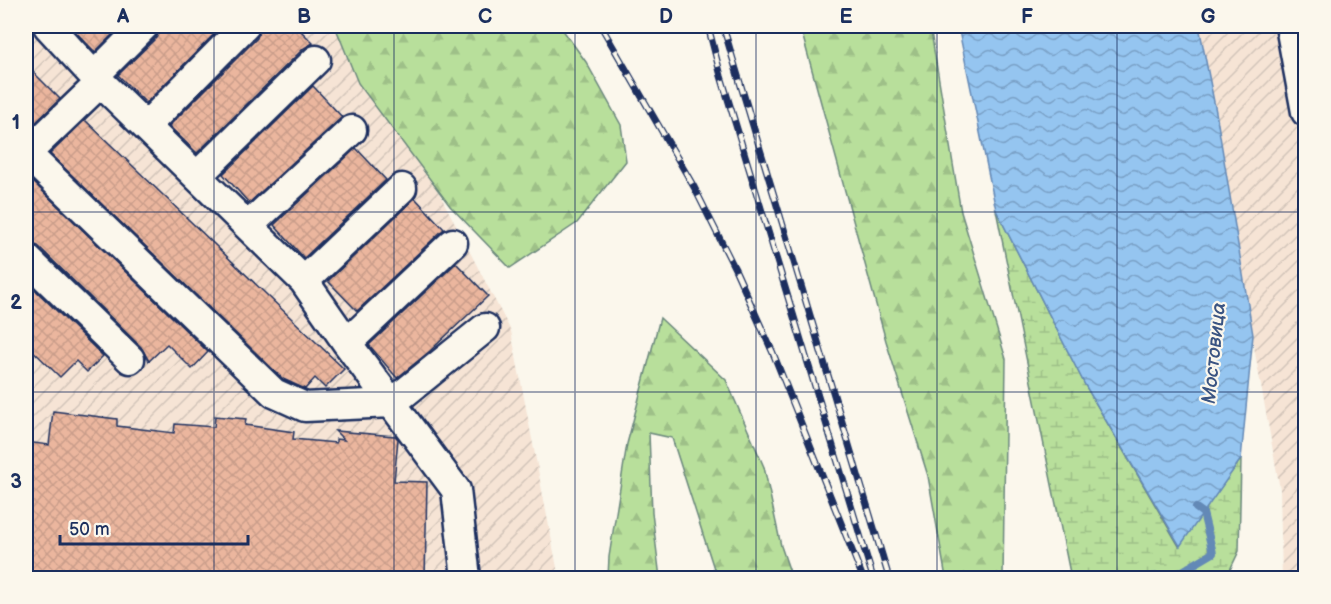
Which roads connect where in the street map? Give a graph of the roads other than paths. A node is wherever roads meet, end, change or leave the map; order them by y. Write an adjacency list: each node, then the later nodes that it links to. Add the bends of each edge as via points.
1 (48, 26): 6 (lane)
2 (144, 26): 6 (lane)
3 (245, 26): 8 (lane)
4 (1290, 26): 7 (lane)
5 (316, 60): 11 (lane)
6 (98, 79): 8 (lane); 10 (lane)
7 (1305, 112)
8 (146, 126): 11 (lane)
9 (352, 130): 13 (lane)
10 (26, 154): 20 (lane, via 274,393 305,407)
11 (197, 176): 13 (lane)
12 (402, 188): 16 (lane)
13 (248, 226): 16 (lane)
14 (453, 243): 18 (lane)
15 (26, 258): 19 (lane)
16 (304, 281): 18 (lane)
17 (484, 328): 20 (lane)
18 (347, 343): 20 (lane)
19 (129, 359)
20 (392, 403): 21 (lane, via 456,489)
21 (466, 579)

